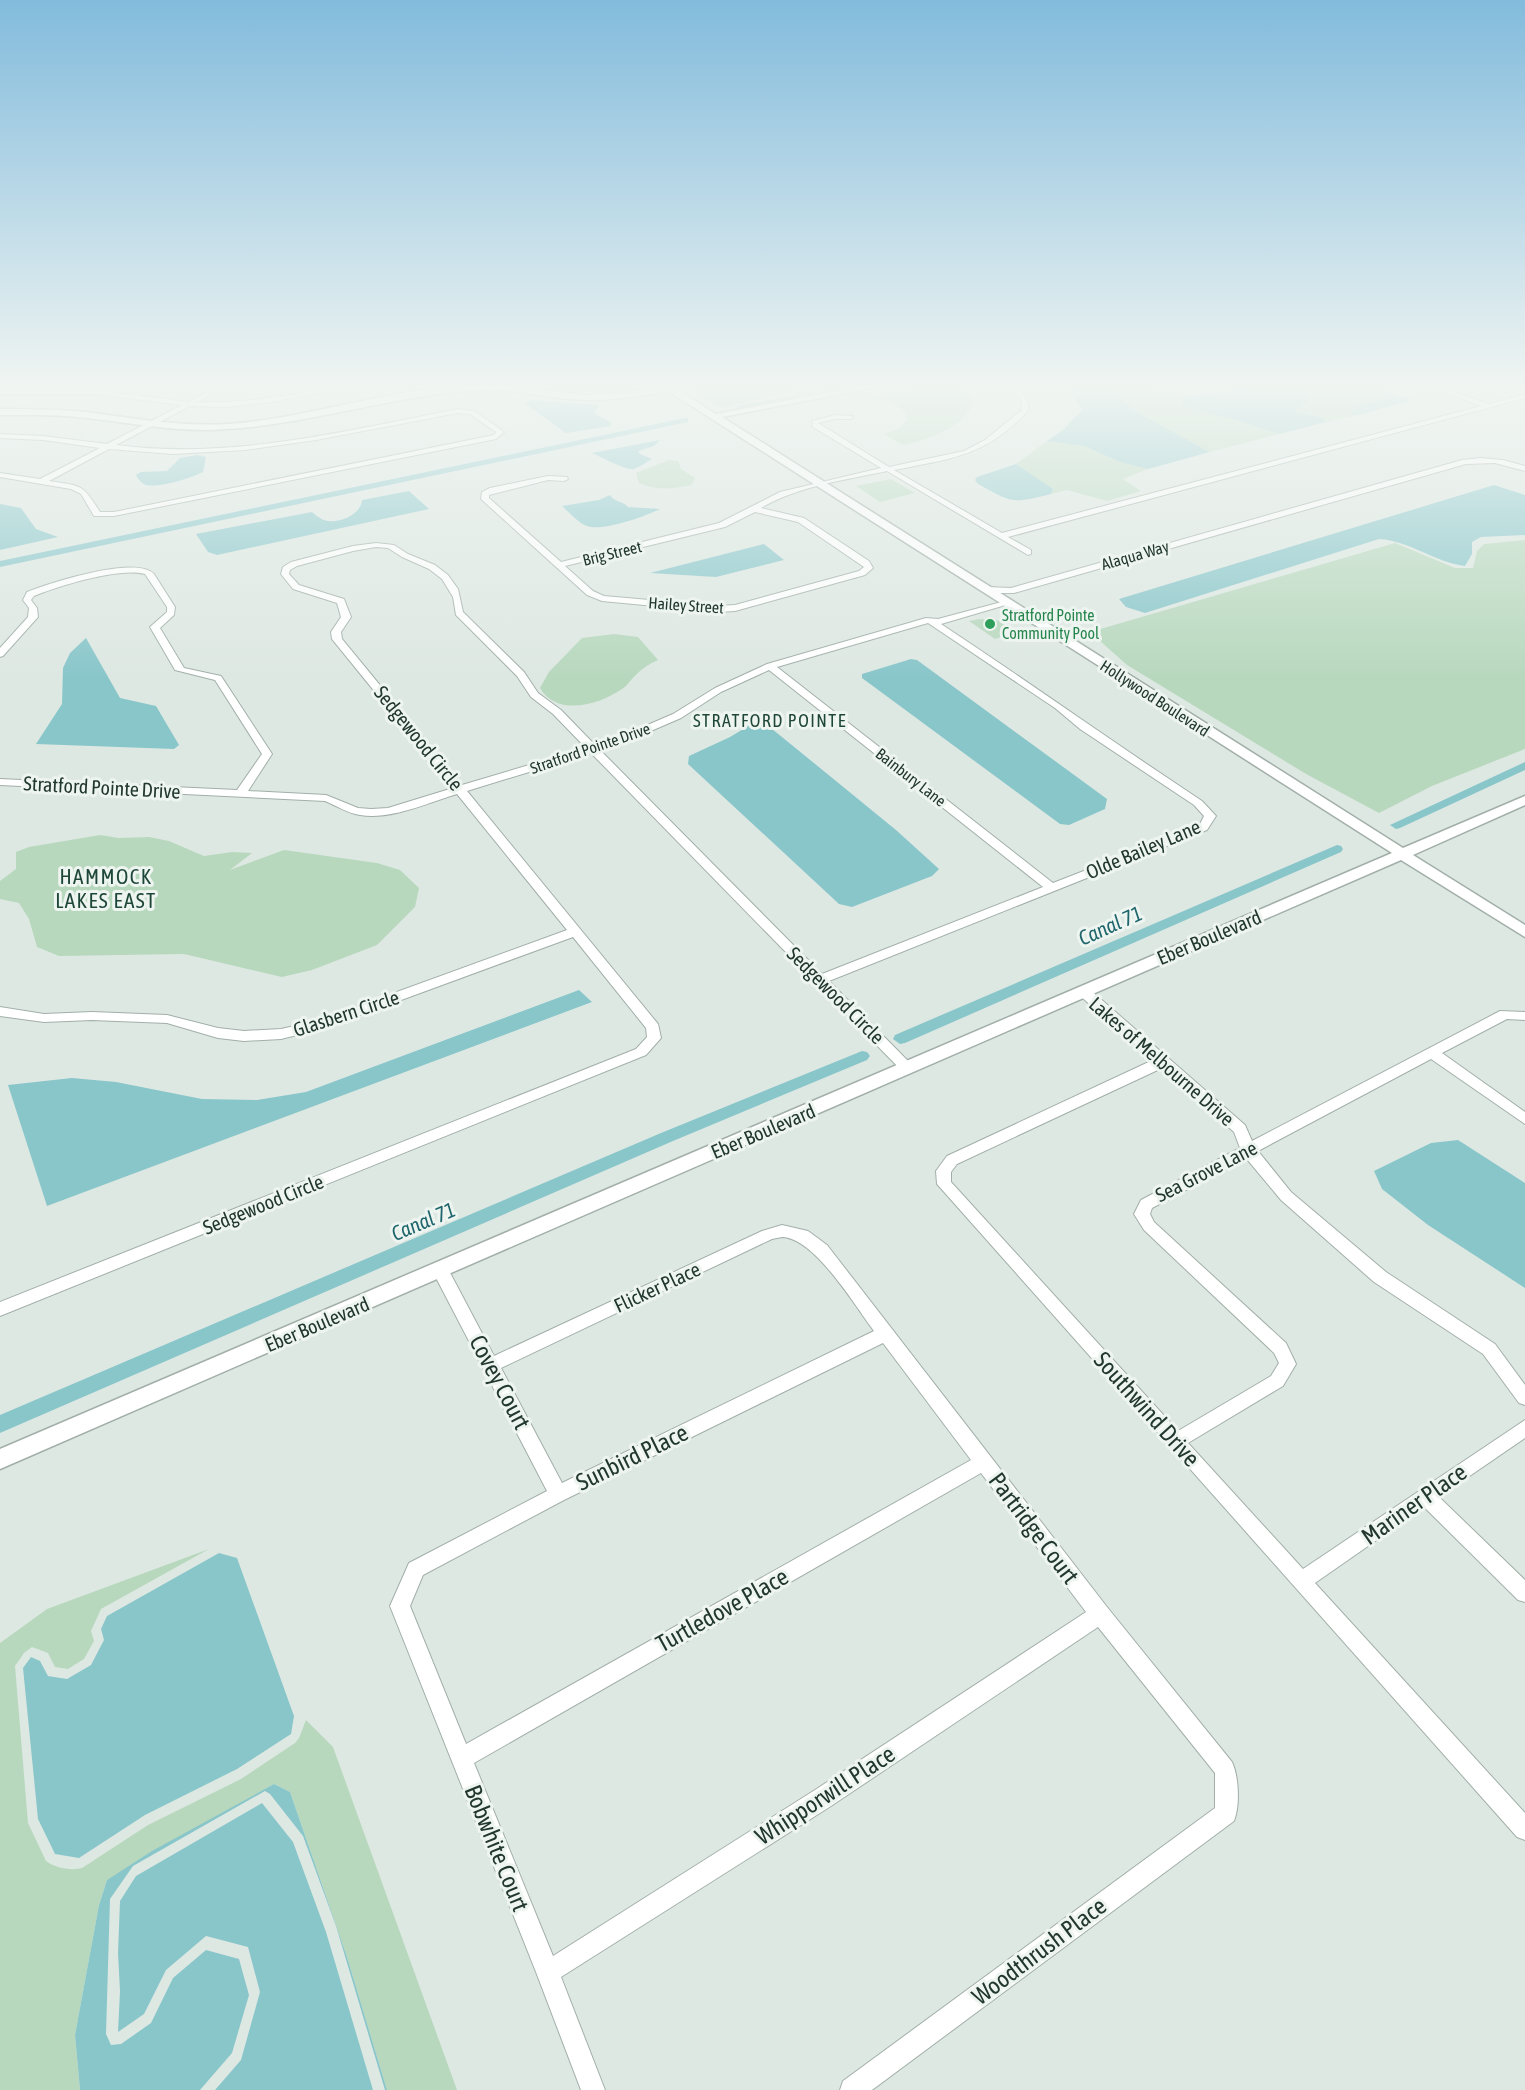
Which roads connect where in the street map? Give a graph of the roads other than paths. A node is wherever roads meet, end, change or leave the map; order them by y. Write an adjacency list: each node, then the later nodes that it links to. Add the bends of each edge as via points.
1 (39, 483): 2 (street, via 73,487 84,492 97,514 114,514)
2 (270, 483)
3 (527, 483): 13 (street, Hailey Street, via 493,490 485,494 485,499)
4 (822, 483): 9 (street, Hollywood Boulevard)
5 (844, 483): 9 (street, Brig Street)
6 (909, 483): 11 (street)
7 (1202, 483): 11 (street)
8 (1393, 483): 14 (street, Alaqua Way)
9 (828, 486): 10 (street, Brig Street, via 762,501); 14 (street, Hollywood Boulevard)
10 (752, 508): 13 (street, Brig Street, via 722,525); 13 (street, Hailey Street, via 801,520 869,568 735,608 718,609 603,598 590,593)
11 (1002, 536): 12 (street)
12 (1028, 552)
13 (561, 565)
14 (1000, 595): 15 (street, Alaqua Way, via 938,622); 23 (street, Hollywood Boulevard)
15 (929, 620): 17 (street, Stratford Pointe Drive); 24 (street, Olde Bailey Lane, via 1059,706 1198,803 1210,816 1203,828)
16 (0, 654): 21 (street, via 33,616 27,600 30,594 44,587 125,570 148,572 171,607 171,613 155,627 180,670 218,678 267,753)
17 (770, 666): 18 (street, Stratford Pointe Drive, via 718,690 677,716); 24 (street, Bainbury Lane)
18 (593, 749): 20 (street, Stratford Pointe Drive); 20 (street, Sedgewood Circle, via 534,695 521,674 459,613 454,588 427,564 388,545 294,564 286,569 285,574 296,587 341,601 346,617 336,632 337,639); 27 (street, Sedgewood Circle)
19 (0, 782): 21 (street, Stratford Pointe Drive)
20 (460, 789): 21 (street, Stratford Pointe Drive, via 389,811 366,813 326,798); 25 (street, Sedgewood Circle)
21 (240, 794)
22 (1525, 800): 23 (street, Eber Boulevard)
23 (1402, 855): 26 (street, Hollywood Boulevard); 28 (street, Eber Boulevard)
24 (1052, 888): 27 (street, Olde Bailey Lane)
25 (576, 931): 29 (street, Glasbern Circle, via 320,1025 280,1034 244,1036 167,1019 44,1018); 38 (street, Sedgewood Circle, via 654,1027 654,1038 642,1052)
26 (1525, 932)
27 (820, 980): 33 (street, Sedgewood Circle)
28 (1083, 992): 32 (street, Lakes of Melbourne Drive); 33 (street, Eber Boulevard)
29 (0, 1011)
30 (1525, 1016): 31 (street, Sea Grove Lane, via 1505,1014)
31 (1431, 1052): 34 (street); 35 (street, Sea Grove Lane)
32 (1164, 1061): 35 (street, Lakes of Melbourne Drive, via 1240,1129); 43 (street, Southwind Drive, via 952,1160 942,1177 950,1193)
33 (908, 1069): 37 (street, Eber Boulevard)
34 (1525, 1119)
35 (1248, 1150): 41 (street, Lakes of Melbourne Drive, via 1286,1196 1380,1277 1489,1350); 43 (street, Sea Grove Lane, via 1152,1199 1142,1214 1149,1226 1280,1348 1288,1364 1277,1381)
36 (821, 1248): 39 (street, Partridge Court); 40 (street, Flicker Place, via 800,1233 778,1231)
37 (441, 1272): 40 (street, Covey Court); 44 (street, Eber Boulevard)
38 (0, 1309)
39 (886, 1333): 45 (street, Partridge Court); 46 (street, Sunbird Place)
40 (491, 1365): 46 (street, Covey Court)
41 (1525, 1398)
42 (1525, 1428): 47 (street, Mariner Place)
43 (1176, 1441): 48 (street, Southwind Drive)
44 (0, 1459)
45 (984, 1462): 51 (street, Partridge Court); 52 (street, Turtledove Place)
46 (558, 1494): 50 (street, Sunbird Place, via 416,1569)
47 (1426, 1497): 48 (street, Mariner Place); 49 (street)
48 (1303, 1580): 54 (street, Southwind Drive)
49 (1525, 1593)
50 (400, 1606): 52 (street, Bobwhite Court)
51 (1100, 1614): 53 (street, Partridge Court, via 1225,1769); 55 (street, Whipporwill Place, via 823,1798)
52 (461, 1760): 55 (street, Bobwhite Court)
53 (1226, 1813): 57 (street, Woodthrush Place)
54 (1525, 1829)
55 (548, 1972): 56 (street, Bobwhite Court)
56 (593, 2090)
57 (852, 2090)

